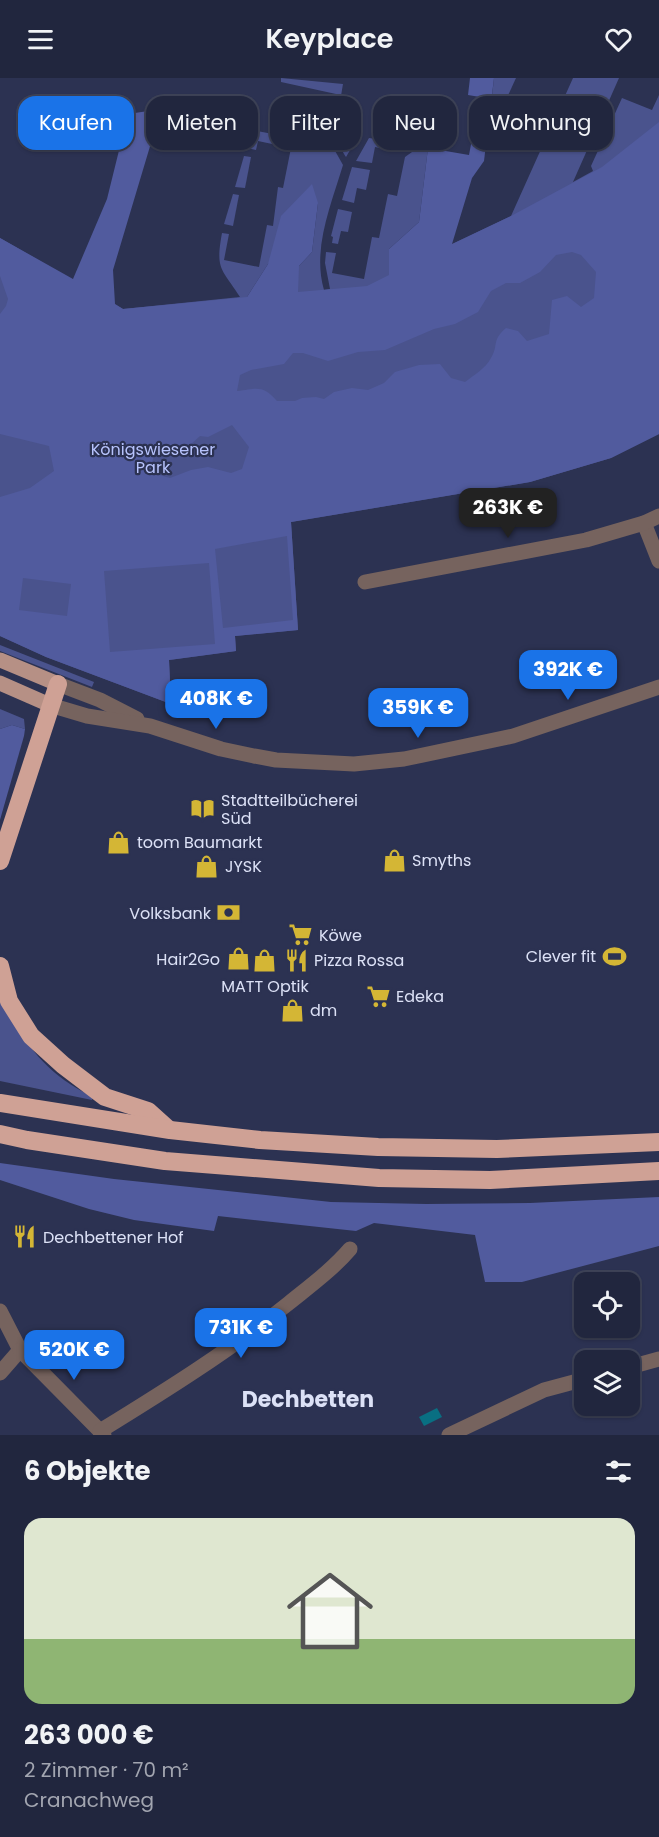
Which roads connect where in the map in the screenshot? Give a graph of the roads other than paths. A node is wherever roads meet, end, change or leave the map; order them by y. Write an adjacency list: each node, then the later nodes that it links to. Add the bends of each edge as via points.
1 (659, 516): 2 (street)
2 (644, 523): 3 (street); 4 (street, via 586,540)
3 (659, 561)
4 (365, 582)
5 (0, 660): 7 (main road)
6 (0, 683): 9 (main road)
7 (58, 684): 9 (highway); 10 (street)
8 (659, 687): 10 (street, via 513,736 381,762 276,760 221,749)
9 (50, 705): 10 (street, via 87,716); 11 (highway)
10 (150, 726)
11 (0, 861)
12 (0, 966): 14 (highway, via 9,1001 31,1036 105,1097 148,1111)
13 (0, 1102): 14 (highway)
14 (170, 1130): 17 (highway, via 378,1147 497,1149)
15 (0, 1134): 16 (highway)
16 (27, 1140): 18 (highway); 19 (highway, via 165,1161 379,1178 490,1180)
17 (659, 1142)
18 (0, 1147)
19 (659, 1171)
20 (350, 1249): 27 (street, via 336,1265 260,1325)
21 (0, 1311): 22 (street)
22 (20, 1350): 25 (street); 27 (street)
23 (659, 1359): 24 (street)
24 (640, 1364)
25 (0, 1373)
26 (574, 1382): 28 (street, via 544,1390)
27 (102, 1433)
28 (449, 1435)

